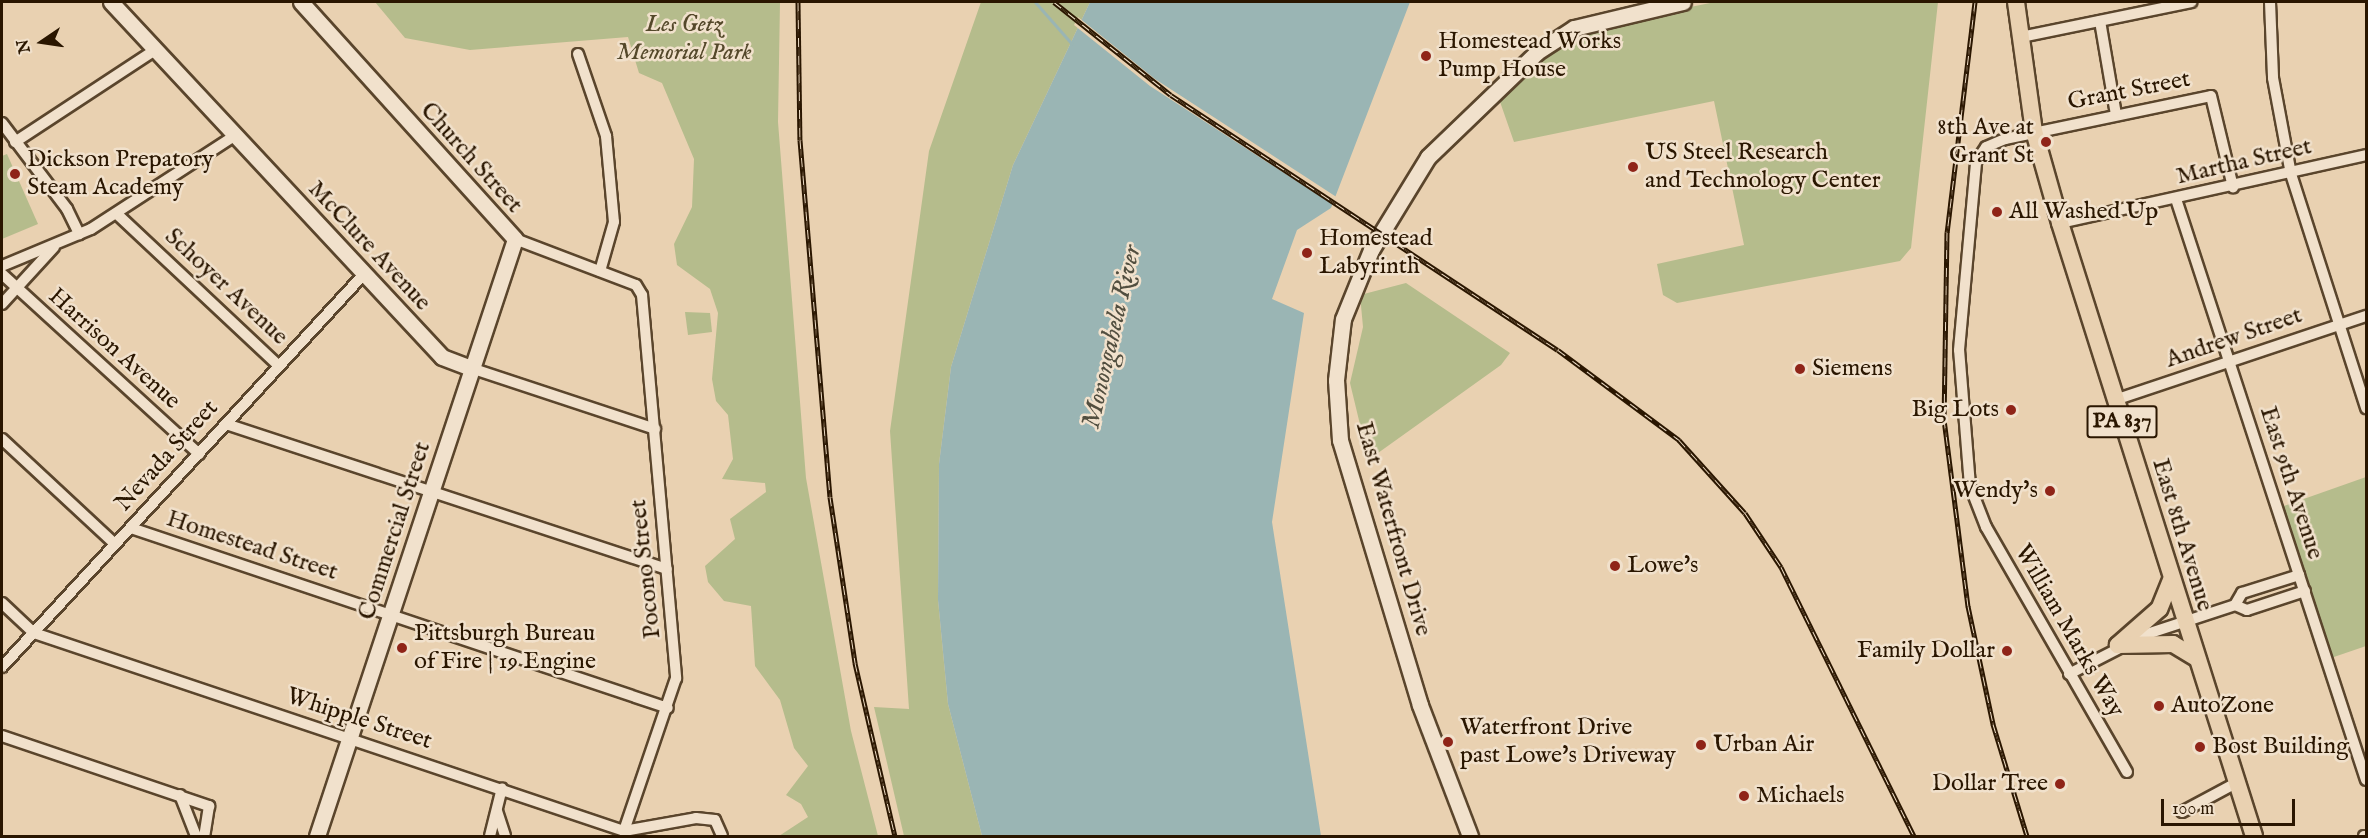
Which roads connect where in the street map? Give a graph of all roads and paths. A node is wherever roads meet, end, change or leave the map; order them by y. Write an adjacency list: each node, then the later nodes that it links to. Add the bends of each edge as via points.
1 (111, 2): 9 (street, McClure Avenue)
2 (301, 2): 23 (street, Church Street)
3 (1683, 2): 77 (street, East Waterfront Drive, via 1574,28 1537,52 1428,157 1371,250 1343,319 1336,380 1340,440 1420,705)
4 (2016, 2): 8 (main road, East 8th Avenue / PA 837)
5 (2191, 2): 7 (street)
6 (2270, 2): 17 (street, via 2273,78)
7 (2100, 21): 8 (street); 11 (street)
8 (2021, 37): 13 (main road, East 8th Avenue / PA 837)
9 (155, 50): 14 (street, McClure Avenue); 15 (street)
10 (578, 54): 26 (street, via 606,136 614,222)
11 (2116, 115): 13 (street, Grant Street); 18 (street, Grant Street, via 2211,96)
12 (2, 123): 15 (street)
13 (2034, 131): 21 (main road, East 8th Avenue / PA 837); 44 (street, Grant Street, via 1986,147 1976,162 1959,350 1967,471)
14 (234, 136): 20 (street); 28 (street, McClure Avenue)
15 (15, 141): 22 (street)
16 (2367, 155): 17 (street, Martha Street)
17 (2291, 174): 18 (street, Martha Street); 33 (street)
18 (2233, 187): 19 (street, Martha Street)
19 (2176, 199): 21 (street, Martha Street); 34 (street, East 9th Avenue)
20 (117, 214): 22 (street); 35 (street, Schoyer Avenue)
21 (2060, 223): 37 (main road, East 8th Avenue / PA 837)
22 (79, 234): 24 (street)
23 (515, 239): 26 (street, Church Street); 36 (street, Commercial Street)
24 (58, 243): 25 (street); 29 (street)
25 (2, 266)
26 (600, 272): 30 (street, Church Street, via 636,285)
27 (2, 274): 29 (street, Harrison Avenue)
28 (364, 274): 35 (street, Nevada Street); 36 (street, McClure Avenue, via 442,357)
29 (16, 288): 31 (street); 42 (street, Harrison Avenue)
30 (642, 295): 40 (street, Pocono Street)
31 (2, 304)
32 (2367, 316): 33 (street, Andrew Street)
33 (2338, 325): 34 (street, Andrew Street); 38 (street)
34 (2229, 362): 37 (street, Andrew Street); 48 (street, East 9th Avenue)
35 (279, 366): 39 (street, Nevada Street)
36 (471, 368): 40 (street, McClure Avenue); 43 (street, Commercial Street)
37 (2115, 400): 49 (main road, East 8th Avenue / PA 837)
38 (2367, 408)
39 (226, 424): 42 (street, Nevada Street); 43 (street)
40 (655, 429): 47 (street, Pocono Street)
41 (2, 439): 46 (street)
42 (199, 454): 45 (street, Nevada Street)
43 (431, 492): 47 (street); 53 (street, Commercial Street)
44 (1977, 509): 59 (street, William Marks Way)
45 (131, 528): 46 (street, Nevada Street); 53 (street, Homestead Street)
46 (115, 544): 55 (street, Nevada Street)
47 (667, 569): 60 (street, Pocono Street, via 676,678)
48 (2299, 574): 50 (street, East 9th Avenue); 52 (street, via 2242,593)
49 (2171, 580): 54 (main road, East 8th Avenue / PA 837); 56 (main road, via 2159,609)
50 (2305, 591): 52 (street, via 2247,610); 64 (street, East 9th Avenue)
51 (2, 603): 55 (street, Whipple Street)
52 (2235, 605): 54 (street)
53 (391, 614): 60 (street, Homestead Street); 62 (street, Commercial Street)
54 (2184, 622): 56 (street); 57 (main road, East 8th Avenue / PA 837)
55 (34, 633): 58 (street, Nevada Street); 62 (street, Whipple Street)
56 (2118, 645): 57 (main road, via 2174,644); 59 (street)
57 (2195, 657): 65 (main road, East 8th Avenue / PA 837)
58 (2, 667)
59 (2069, 674): 63 (street, William Marks Way)
60 (668, 708): 70 (street, Pocono Street)
61 (2, 736): 67 (street)
62 (348, 738): 66 (street, Whipple Street); 73 (street, Commercial Street)
63 (2127, 772)
64 (2367, 780)
65 (2236, 783): 69 (street); 78 (main road, East 8th Avenue / PA 837)
66 (502, 788): 68 (street); 70 (street, Whipple Street)
67 (180, 795): 71 (street); 72 (street, via 209,806)
68 (497, 811): 74 (street); 75 (street)
69 (2182, 812)
70 (619, 832): 76 (street, Whipple Street, via 715,820)
71 (196, 837)
72 (204, 837)
73 (316, 837)
74 (490, 837)
75 (505, 837)
76 (722, 837)
77 (1470, 837)
78 (2254, 837)

